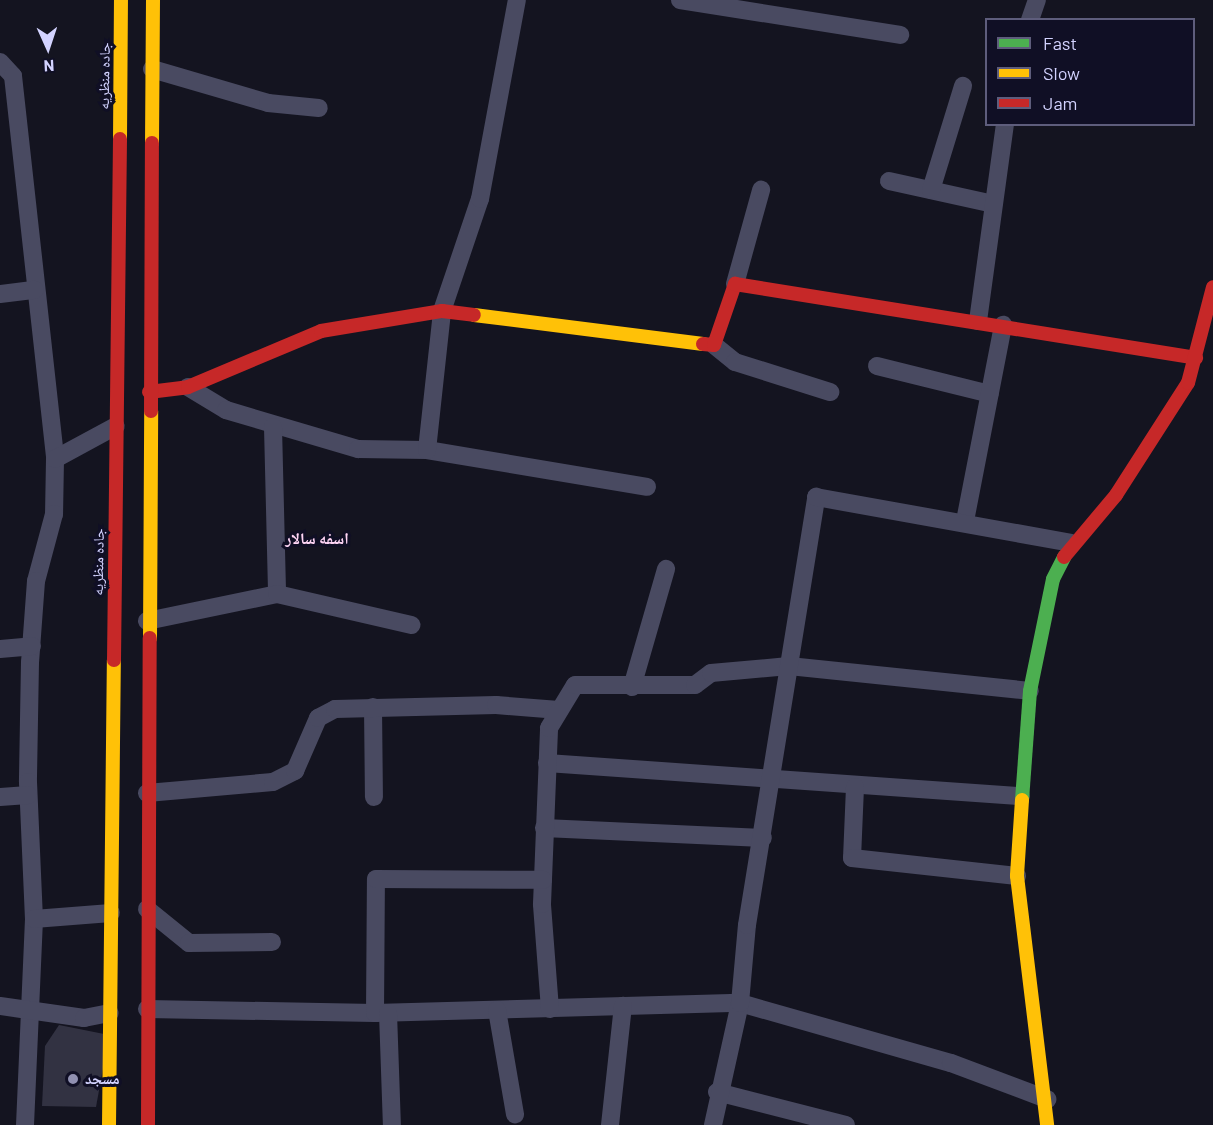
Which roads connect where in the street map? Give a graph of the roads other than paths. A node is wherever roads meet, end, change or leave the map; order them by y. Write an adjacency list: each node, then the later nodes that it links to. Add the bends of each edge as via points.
1 (121, 0): 31 (main road, جاده منظریه)
2 (153, 0): 9 (main road)
3 (512, 0): 21 (street, via 480,199)
4 (680, 0): 7 (street)
5 (1037, 0): 6 (street)
6 (1031, 18)
7 (900, 35)
8 (0, 62): 19 (street, via 13,76)
9 (152, 69): 11 (street, via 268,103); 28 (main road)
10 (963, 86): 15 (street)
11 (319, 108)
12 (1005, 126): 16 (street)
13 (889, 181): 15 (street)
14 (761, 190): 17 (street)
15 (931, 190): 16 (street)
16 (994, 204): 22 (street)
17 (735, 284): 22 (main road, via 844,305); 24 (main road)
18 (1213, 286): 25 (main road)
19 (35, 290): 20 (street); 34 (street)
20 (0, 294)
21 (442, 311): 24 (main road); 27 (main road, via 321,331); 33 (street)
22 (978, 321): 23 (main road)
23 (1003, 325): 25 (main road); 30 (street)
24 (714, 345): 29 (street, via 735,362)
25 (1196, 358): 37 (main road, via 1166,424 1116,495)
26 (877, 366): 30 (street)
27 (188, 387): 28 (main road); 32 (street, via 226,410)
28 (148, 392): 40 (main road)
29 (830, 392)
30 (990, 394): 36 (street)
31 (116, 426): 34 (street); 62 (main road, جاده منظریه)
32 (273, 427): 33 (street, via 358,449); 39 (street)
33 (427, 450): 35 (street)
34 (55, 459): 42 (street, via 54,514 36,581)
35 (647, 487)
36 (965, 522): 37 (street); 44 (street, via 816,497)
37 (1071, 543): 46 (main road, via 1053,579)
38 (666, 568): 45 (street)
39 (277, 594): 40 (street); 41 (street)
40 (147, 621): 52 (main road)
41 (411, 625)
42 (32, 646): 43 (street); 53 (street)
43 (0, 649)
44 (789, 666): 45 (street, via 711,672 695,685); 46 (street); 50 (street)
45 (632, 687): 48 (street, via 575,685)
46 (1030, 691): 54 (main road)
47 (373, 707): 48 (street, via 496,705); 52 (street, via 335,709 318,717 295,771 273,782); 56 (street)
48 (559, 710): 49 (street, via 549,728)
49 (547, 763): 50 (street); 57 (street)
50 (772, 782): 51 (street); 58 (street)
51 (855, 787): 54 (street); 59 (street, via 852,858)
52 (147, 793): 61 (main road)
53 (28, 795): 55 (street); 63 (street)
54 (1021, 796): 59 (main road)
55 (0, 797)
56 (374, 797)
57 (544, 828): 58 (street); 60 (street)
58 (762, 838): 65 (street)
59 (1017, 876): 75 (main road)
60 (543, 880): 70 (street); 73 (street, via 376,879)
61 (147, 909): 64 (street, via 189,943); 69 (main road)
62 (111, 913): 63 (street); 72 (main road, جاده منظریه)
63 (34, 919): 68 (street)
64 (272, 942)
65 (740, 1003): 67 (street); 74 (street); 75 (street, via 951,1063)
66 (0, 1006): 68 (street)
67 (623, 1006): 70 (street); 81 (street)
68 (32, 1009): 72 (street, via 84,1018); 77 (street)
69 (147, 1009): 73 (street); 79 (main road)
70 (550, 1009): 71 (street)
71 (497, 1010): 73 (street); 76 (street)
72 (110, 1013): 78 (main road, جاده منظریه)
73 (381, 1013): 80 (street)
74 (717, 1092): 82 (street); 83 (street)
75 (1047, 1099): 84 (main road)
76 (515, 1114)
77 (25, 1125)
78 (108, 1125)
79 (147, 1125)
80 (392, 1125)
81 (610, 1125)
82 (712, 1125)
83 (846, 1125)
84 (1047, 1125)

